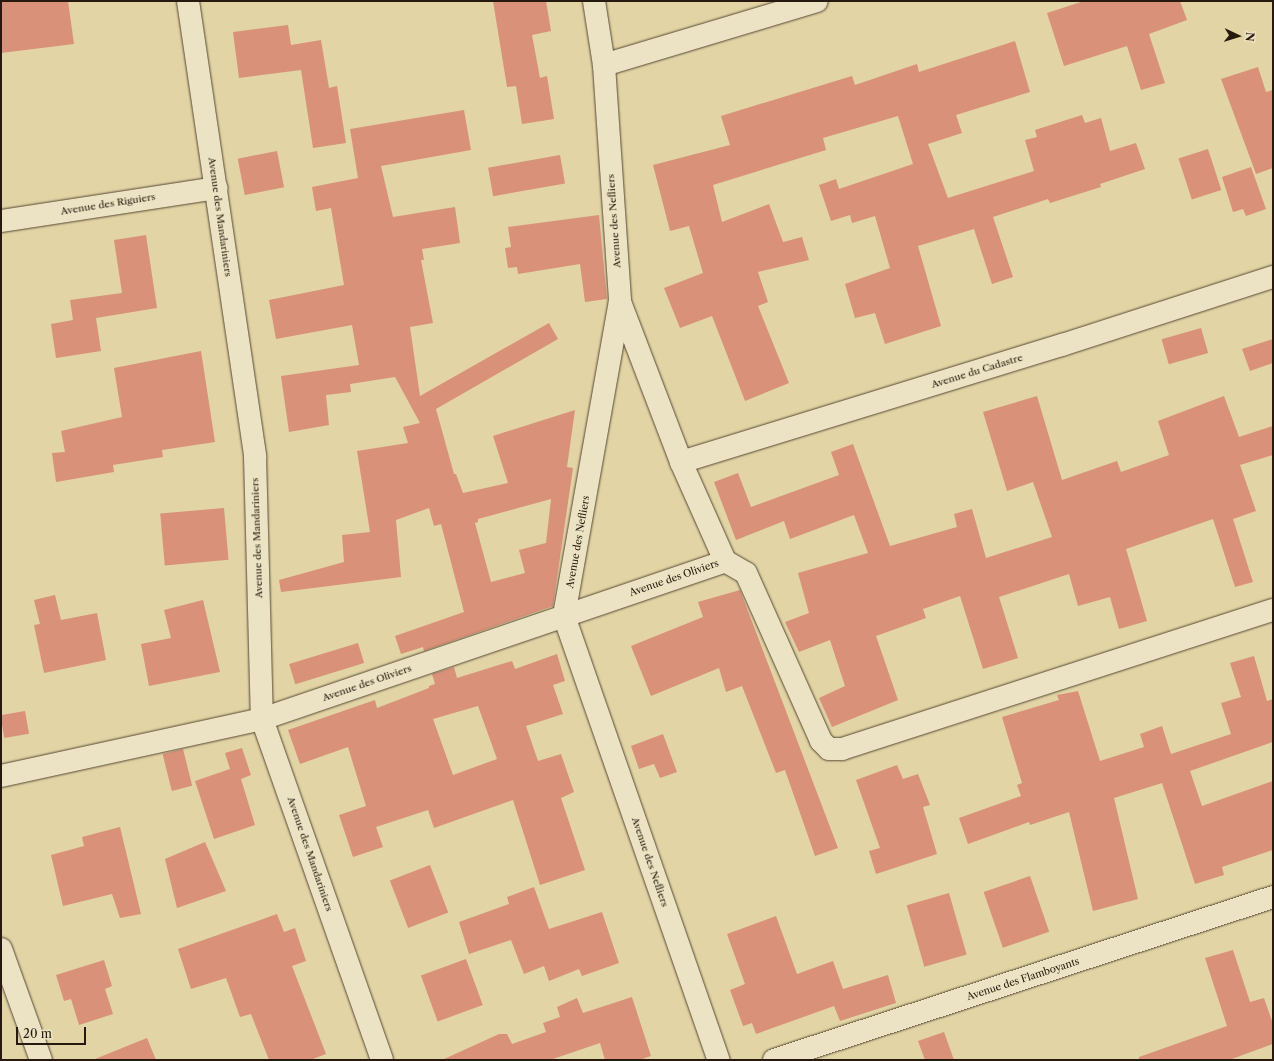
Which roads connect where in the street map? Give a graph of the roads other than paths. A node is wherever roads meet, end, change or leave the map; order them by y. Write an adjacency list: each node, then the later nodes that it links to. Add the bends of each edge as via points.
1 (188, 1): 5 (street, Avenue des Mandariniers)
2 (594, 1): 4 (street, Avenue des Nefliers)
3 (816, 1): 4 (street)
4 (604, 65): 8 (street, Avenue des Nefliers)
5 (216, 188): 6 (street, Avenue des Riguiers); 13 (street, Avenue des Mandariniers, via 255,456)
6 (1, 221)
7 (1273, 277): 9 (street, Avenue du Cadastre, via 1062,346)
8 (620, 301): 9 (street); 12 (street, Avenue des Nefliers)
9 (681, 462): 10 (street)
10 (725, 561): 11 (street, via 746,573 821,741 833,750); 12 (street, Avenue des Oliviers)
11 (1273, 610)
12 (564, 616): 13 (street, Avenue des Oliviers); 19 (street, Avenue des Nefliers)
13 (262, 719): 14 (street, Avenue des Oliviers); 18 (street, Avenue des Mandariniers)
14 (1, 776)
15 (1273, 897): 20 (street, Avenue des Flamboyants)
16 (1, 949): 17 (street)
17 (41, 1060)
18 (382, 1060)
19 (719, 1060)
20 (774, 1060)

